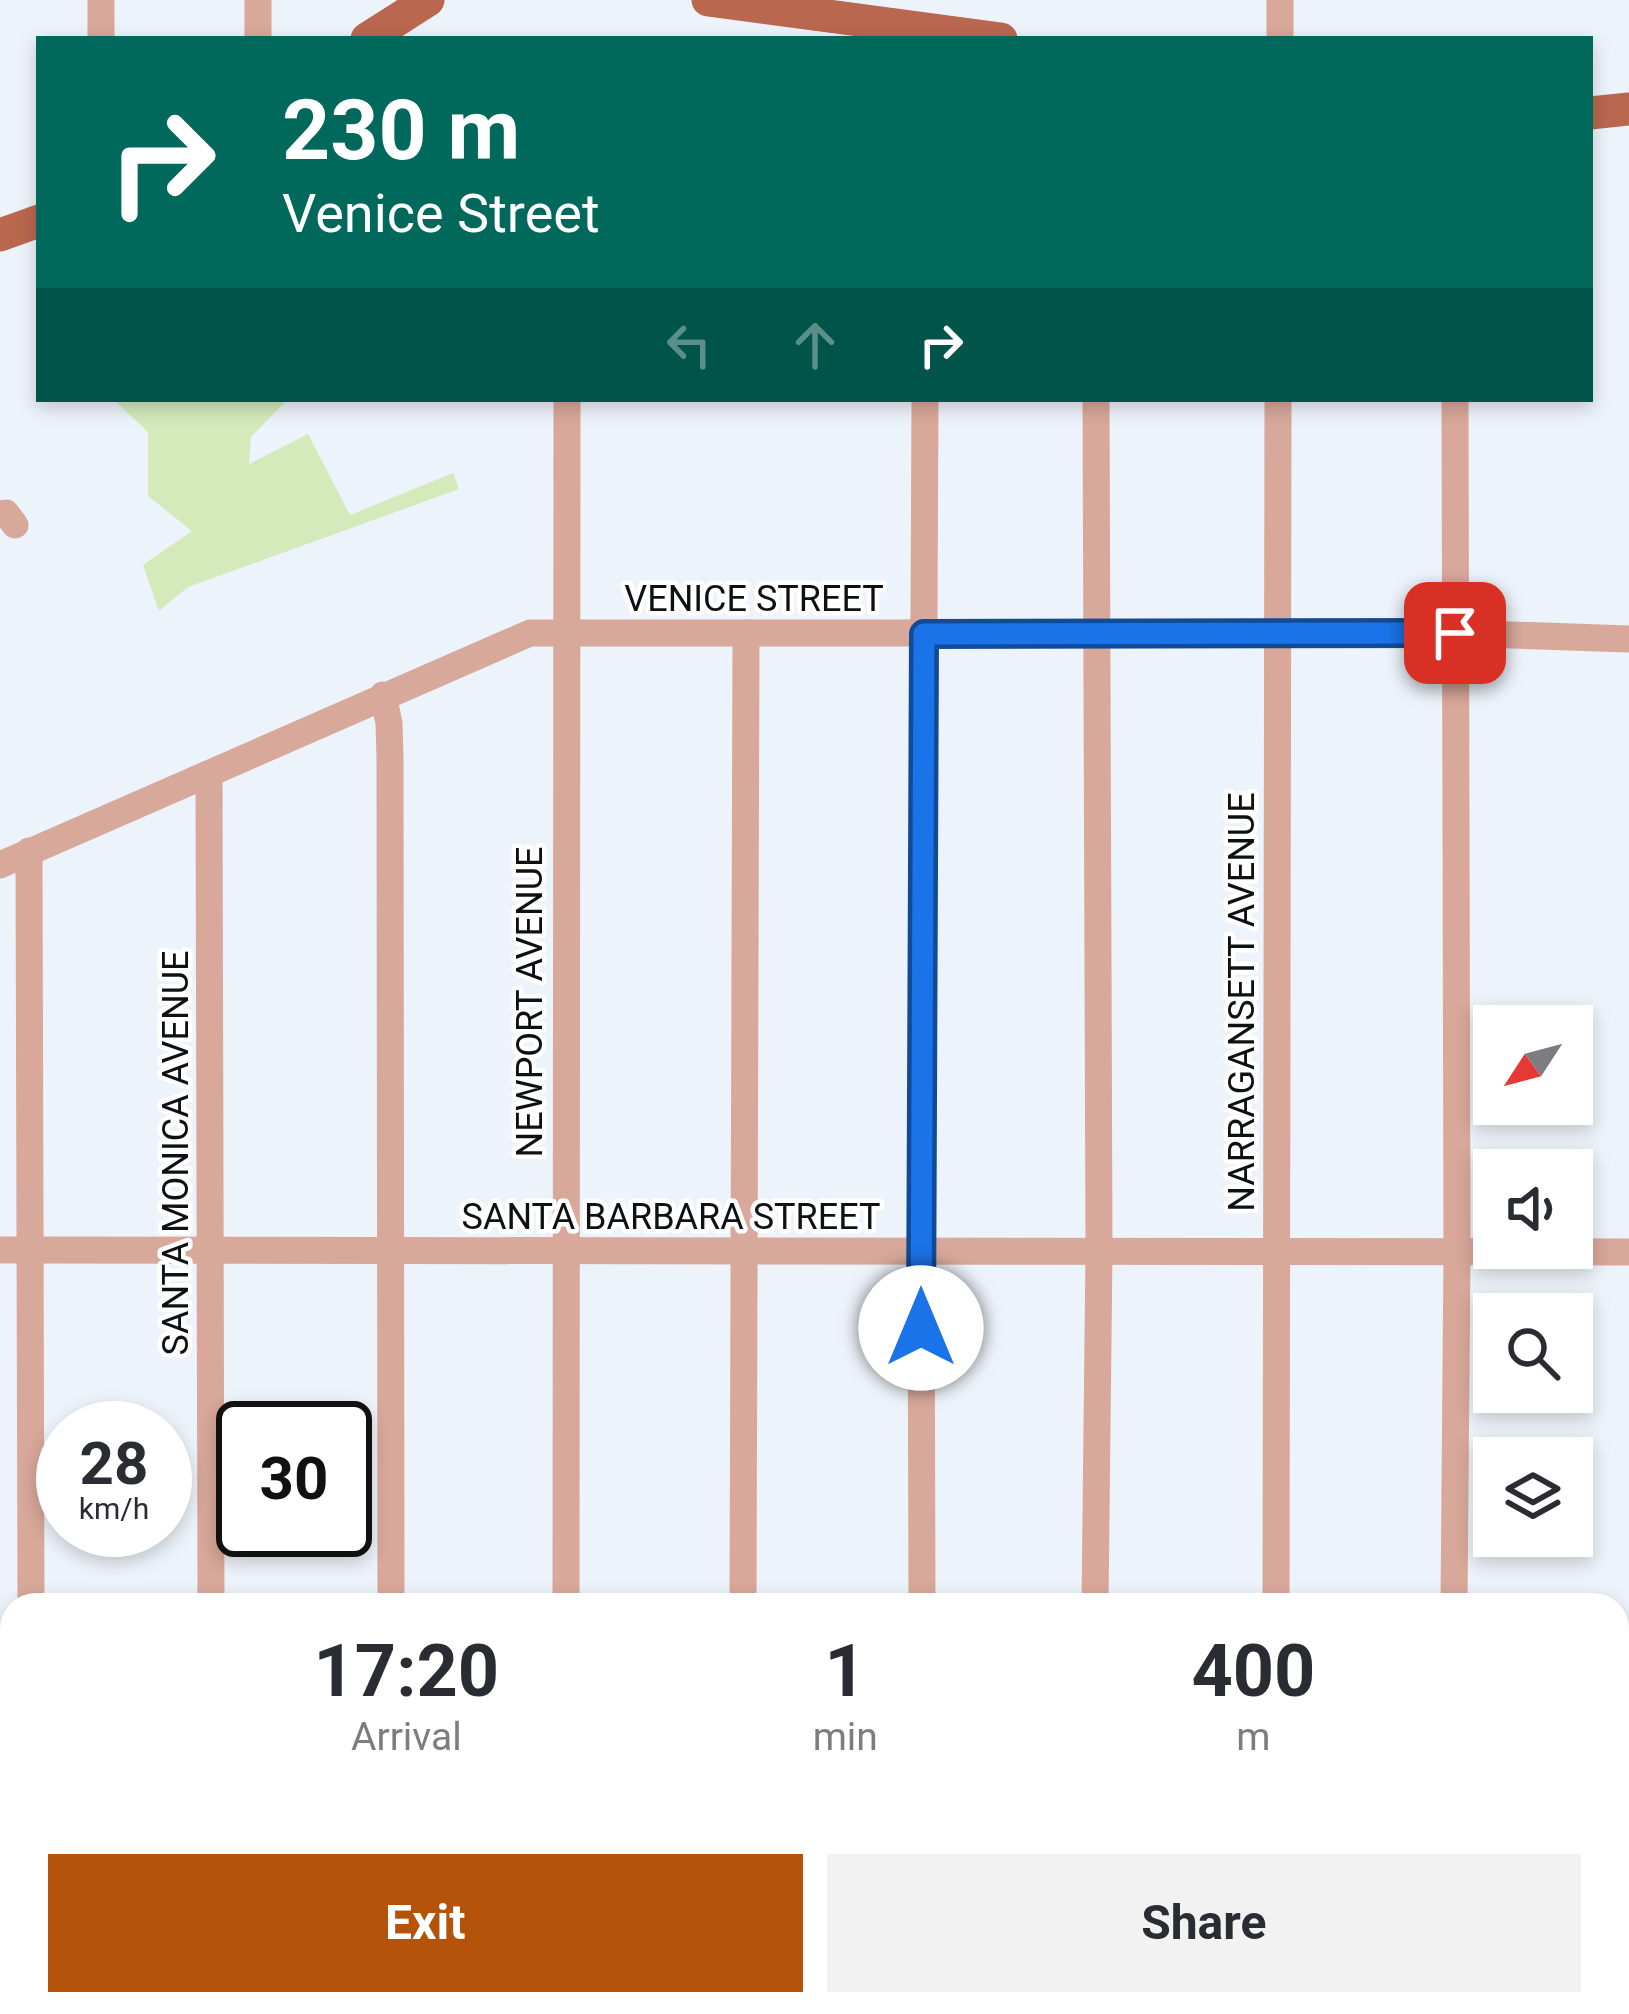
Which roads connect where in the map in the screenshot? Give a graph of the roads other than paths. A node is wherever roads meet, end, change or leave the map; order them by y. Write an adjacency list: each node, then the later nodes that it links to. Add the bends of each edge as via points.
1 (101, 0): 7 (street)
2 (258, 0): 8 (street)
3 (428, 0): 9 (main road)
4 (708, 0): 6 (main road)
5 (1280, 0): 11 (street)
6 (926, 34): 10 (main road)
7 (101, 36)
8 (257, 36)
9 (372, 36)
10 (956, 36)
11 (1280, 36)
12 (1629, 109): 13 (main road)
13 (1593, 113)
14 (36, 222): 15 (main road)
15 (0, 235)
16 (567, 402): 23 (street, NEWPORT AVENUE)
17 (925, 402): 24 (street)
18 (1096, 402): 25 (street)
19 (1278, 402): 26 (street, NARRAGANSETT AVENUE)
20 (1455, 402): 22 (street)
21 (746, 633): 23 (street, VENICE STREET); 24 (street, VENICE STREET); 37 (street)
22 (1455, 633): 26 (street, VENICE STREET); 27 (street, VENICE STREET); 40 (street)
23 (566, 634): 28 (street, VENICE STREET, via 530,633); 42 (street, NEWPORT AVENUE)
24 (924, 634): 25 (street, VENICE STREET); 38 (street)
25 (1099, 634): 26 (street, VENICE STREET); 36 (street)
26 (1276, 634): 39 (street, NARRAGANSETT AVENUE)
27 (1629, 639)
28 (383, 695): 29 (street, VENICE STREET); 35 (street, via 390,758)
29 (209, 774): 30 (street, VENICE STREET); 32 (street, SANTA MONICA AVENUE)
30 (29, 851): 31 (street, VENICE STREET); 34 (street)
31 (0, 865)
32 (211, 1249): 34 (street, SANTA BARBARA STREET); 35 (street, SANTA BARBARA STREET); 44 (street, SANTA MONICA AVENUE)
33 (0, 1250): 34 (street, SANTA BARBARA STREET)
34 (31, 1250): 43 (street)
35 (388, 1250): 42 (street, SANTA BARBARA STREET); 45 (street)
36 (1099, 1250): 38 (street, SANTA BARBARA STREET); 39 (street, SANTA BARBARA STREET); 49 (street)
37 (743, 1252): 38 (street, SANTA BARBARA STREET); 42 (street, SANTA BARBARA STREET); 47 (street)
38 (921, 1252): 48 (street)
39 (1277, 1252): 40 (street, SANTA BARBARA STREET); 50 (street, NARRAGANSETT AVENUE)
40 (1457, 1252): 41 (street, SANTA BARBARA STREET); 51 (street)
41 (1629, 1252)
42 (564, 1253): 46 (street, NEWPORT AVENUE)
43 (32, 1593)
44 (211, 1593)
45 (391, 1593)
46 (566, 1593)
47 (742, 1593)
48 (922, 1593)
49 (1095, 1593)
50 (1276, 1593)
51 (1454, 1593)

